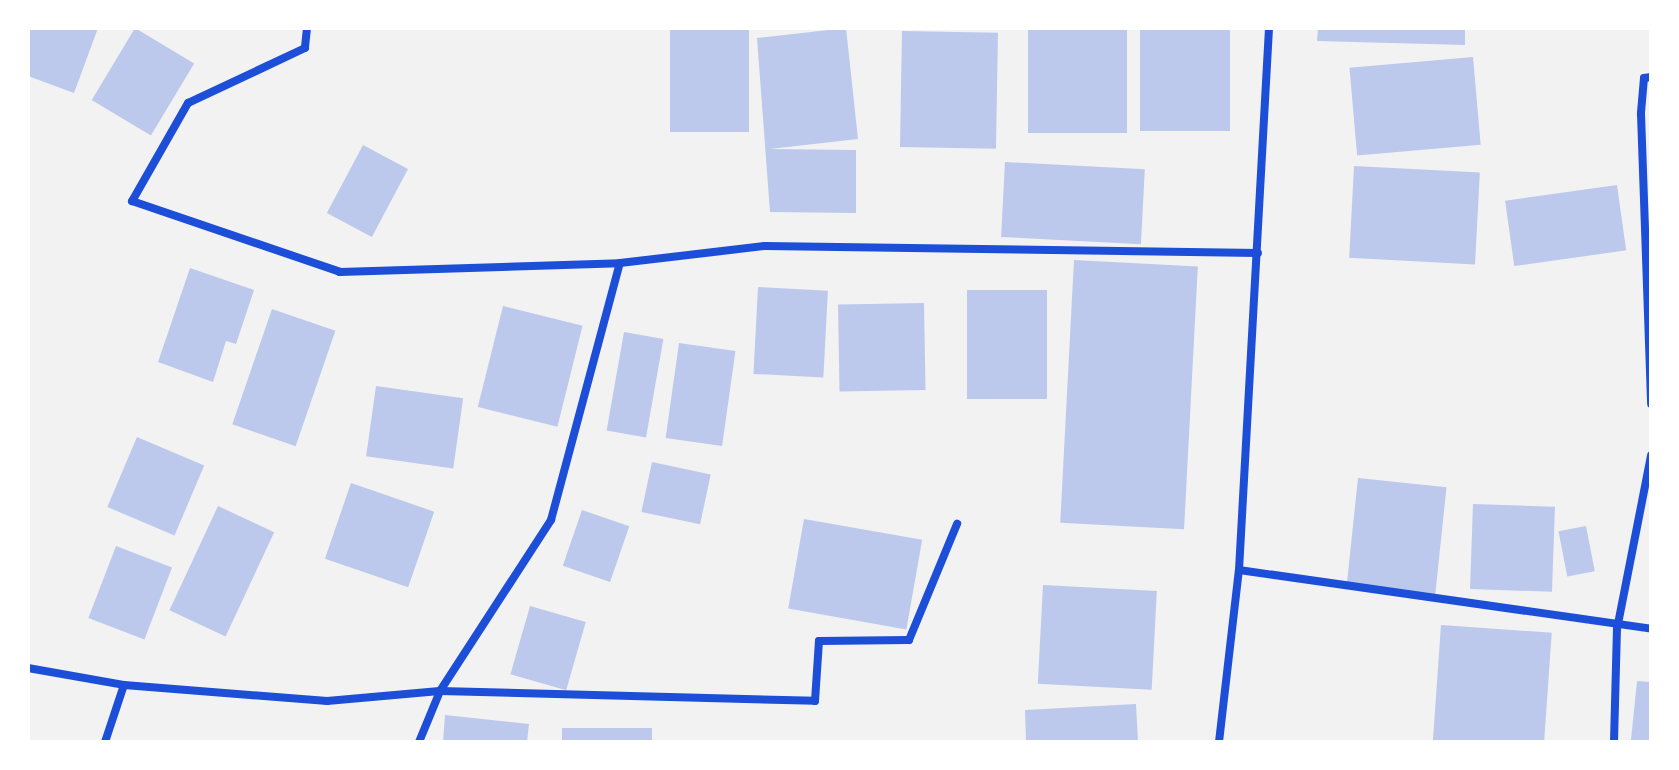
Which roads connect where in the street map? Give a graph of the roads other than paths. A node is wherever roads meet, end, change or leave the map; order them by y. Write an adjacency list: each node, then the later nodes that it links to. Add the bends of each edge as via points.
1 (307, 28): 5 (street, via 305,48 188,103 132,201 340,272)
2 (1269, 28): 4 (street)
3 (1651, 77): 6 (street, via 1644,78 1641,114)
4 (1258, 253): 5 (street, via 765,246); 9 (street)
5 (620, 263): 14 (street, via 551,520)
6 (1651, 404)
7 (1651, 455): 10 (street)
8 (957, 524): 14 (street, via 909,640 819,641 815,701)
9 (1239, 570): 10 (street); 17 (street)
10 (1617, 629): 11 (street); 18 (street)
11 (1651, 629)
12 (28, 668): 13 (street)
13 (124, 685): 14 (street, via 327,701); 15 (street)
14 (440, 691): 16 (street)
15 (105, 742)
16 (419, 742)
17 (1219, 742)
18 (1614, 742)

